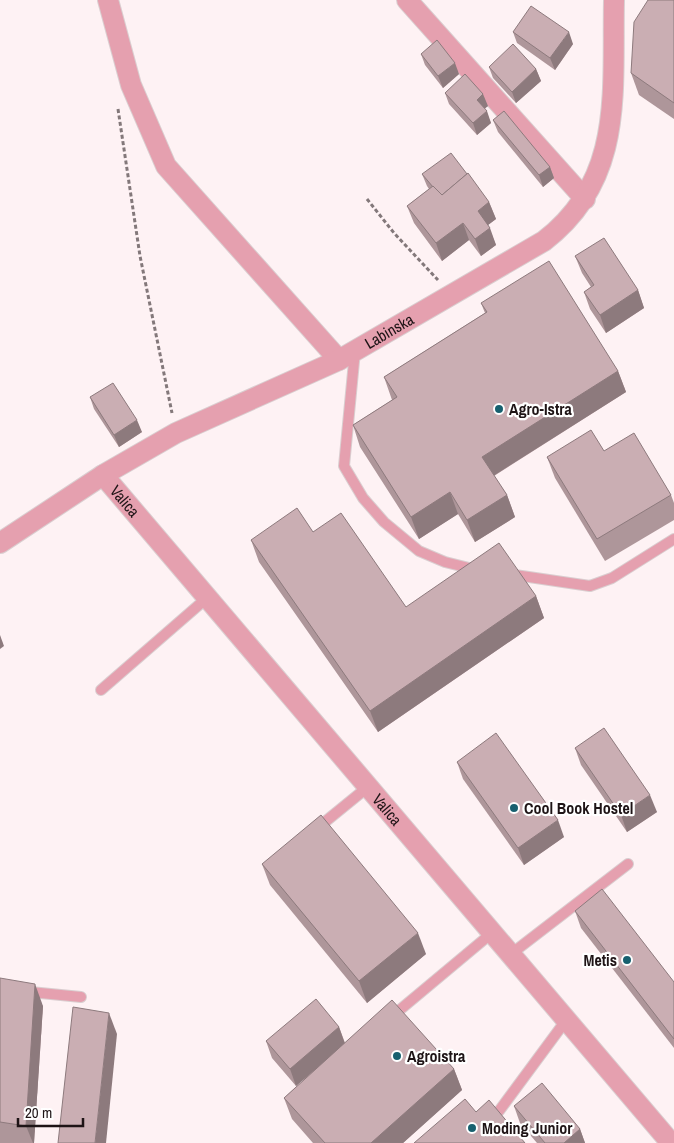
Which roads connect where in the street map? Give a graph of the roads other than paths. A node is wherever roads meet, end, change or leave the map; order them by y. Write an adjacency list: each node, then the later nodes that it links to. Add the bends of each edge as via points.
1 (108, 0): 5 (street, via 129,77 166,166)
2 (408, 0): 4 (street)
3 (614, 0): 4 (street, Labinska, via 610,136 604,160)
4 (585, 199): 5 (street, Labinska, via 559,230 544,242)
5 (347, 355): 6 (street, Labinska, via 176,433); 7 (lane, via 344,466 358,490 384,522 419,551 468,569 590,586 612,578)
6 (103, 475): 8 (street, Labinska); 9 (street, Valica)
7 (674, 539)
8 (0, 543)
9 (208, 597): 10 (lane); 11 (street, Valica)
10 (101, 690)
11 (369, 786): 12 (lane); 14 (street, Valica)
12 (308, 836)
13 (628, 864): 15 (lane)
14 (493, 932): 15 (street, Valica); 19 (lane)
15 (511, 954): 18 (street, Valica)
16 (0, 989): 17 (lane)
17 (81, 997)
18 (567, 1019): 20 (lane); 21 (street, Valica)
19 (382, 1024)
20 (499, 1111)
21 (671, 1143)

